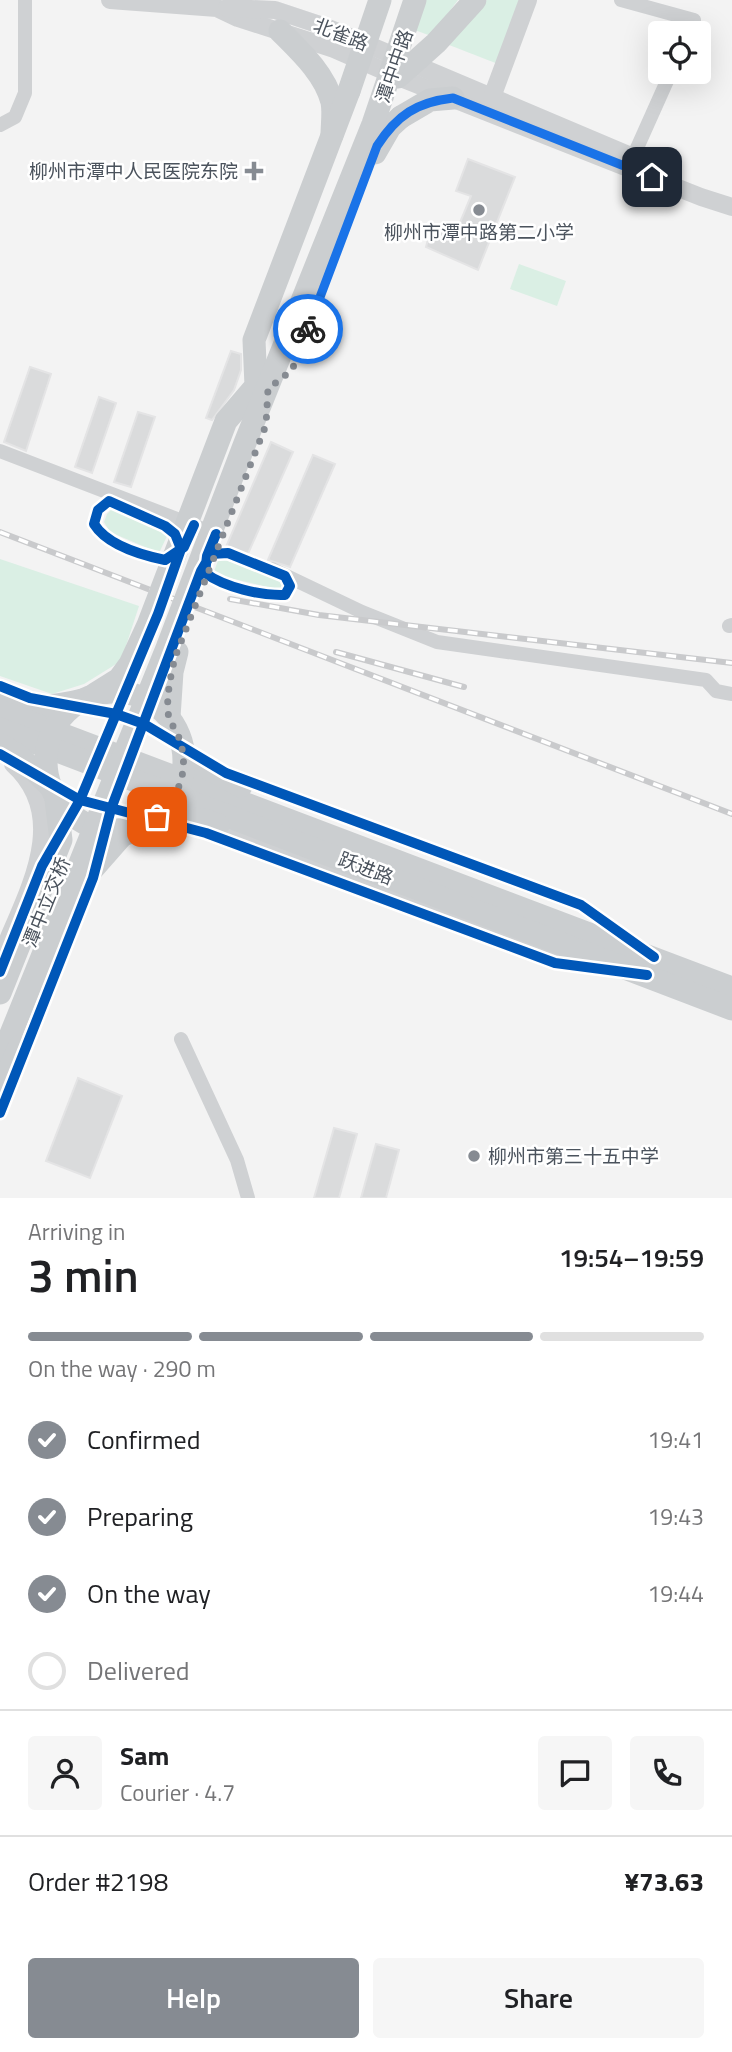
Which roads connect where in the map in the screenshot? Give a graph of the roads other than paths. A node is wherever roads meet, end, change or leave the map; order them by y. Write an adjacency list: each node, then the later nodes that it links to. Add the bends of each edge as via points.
1 (25, 0): 18 (street, via 25,93 15,117)
2 (110, 0): 10 (street, 北雀路)
3 (380, 0): 13 (main road)
4 (401, 0): 23 (main road, 潭中中路)
5 (415, 0): 23 (main road, 潭中中路, bridge, via 373,124)
6 (464, 0): 14 (main road)
7 (475, 0): 14 (main road)
8 (528, 0): 16 (street)
9 (621, 0): 12 (street)
10 (213, 4): 11 (street, 北雀路)
11 (276, 14): 13 (street, 北雀路); 19 (main road, via 332,102)
12 (694, 21)
13 (366, 56): 14 (street, 北雀路); 19 (main road, bridge); 24 (street)
14 (405, 70): 16 (street, 北雀路); 17 (street, 北雀路); 25 (street)
15 (666, 84): 20 (street)
16 (492, 97): 20 (street, 北雀路)
17 (453, 98): 22 (street, 北雀路); 23 (main road, bridge, via 430,100 401,117 377,146 292,370)
18 (0, 125)
19 (332, 138): 23 (main road, bridge, via 254,340)
20 (633, 157): 21 (street, 北雀路)
21 (732, 195)
22 (732, 207)
23 (262, 388): 26 (main road, 潭中中路, bridge); 31 (main road, bridge, via 226,421 130,664 119,679); 34 (main road, bridge, via 266,425 175,657); 47 (main road, 潭中立交桥, bridge)
24 (239, 406): 25 (street); 28 (street)
25 (264, 416): 28 (street, via 216,534)
26 (245, 443): 49 (main road, 潭中立交桥, bridge)
27 (0, 451): 28 (street)
28 (194, 525)
29 (272, 569): 30 (street, via 437,642 706,680 716,691)
30 (732, 695)
31 (89, 697): 32 (main road, via 47,708 29,708); 34 (main road, bridge, via 122,692 136,695); 39 (main road, bridge, via 63,715 50,737 45,761)
32 (0, 698)
33 (0, 711): 43 (main road, 跃进路)
34 (169, 717): 38 (main road, bridge)
35 (0, 729): 43 (main road, 跃进路)
36 (0, 744): 39 (main road, via 20,757)
37 (0, 752): 42 (street, via 27,776 42,813 41,855)
38 (184, 756): 40 (main road, bridge, via 178,790); 43 (main road, via 226,780 572,914)
39 (53, 793): 41 (main road, bridge, via 64,810 87,826); 45 (main road, via 61,840)
40 (157, 817): 41 (main road, bridge); 43 (main road, via 205,820 558,955)
41 (127, 830): 51 (main road, bridge, via 87,880)
42 (0, 959)
43 (650, 966): 44 (main road, 跃进路); 46 (main road, 跃进路); 50 (street, via 540,954 196,824 147,829 108,843 80,876)
44 (732, 988)
45 (0, 993)
46 (732, 1009)
47 (0, 1032)
48 (181, 1039): 52 (street, via 237,1160)
49 (0, 1061)
50 (0, 1079)
51 (0, 1092)
52 (248, 1198)

